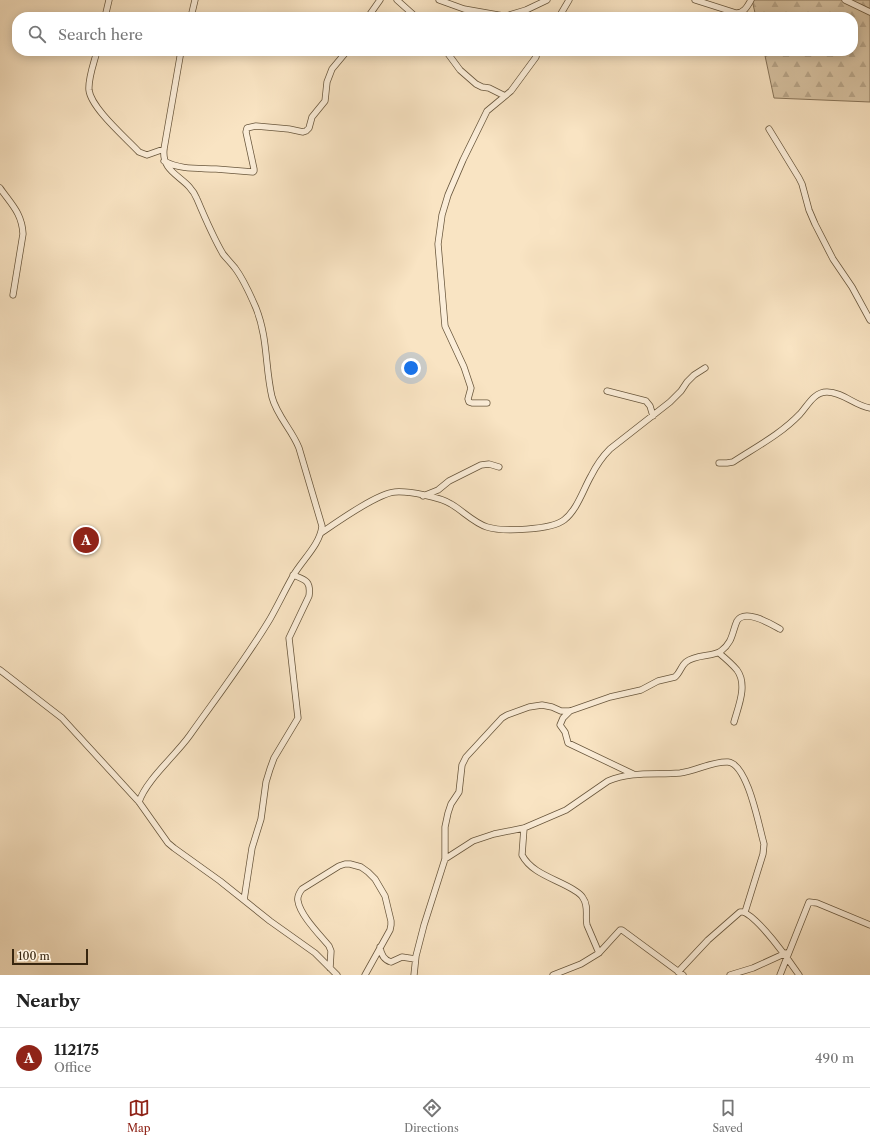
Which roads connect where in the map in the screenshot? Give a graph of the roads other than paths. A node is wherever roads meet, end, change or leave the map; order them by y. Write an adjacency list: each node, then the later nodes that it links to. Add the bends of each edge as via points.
1 (108, 0): 11 (street)
2 (195, 0): 12 (street)
3 (380, 0): 13 (street)
4 (397, 0): 14 (street)
5 (439, 0): 15 (street)
6 (569, 0): 17 (street)
7 (695, 0): 18 (street)
8 (751, 0): 19 (street)
9 (845, 0): 20 (street)
10 (544, 1): 16 (street)
11 (106, 12)
12 (192, 12)
13 (372, 12)
14 (410, 12)
15 (486, 12)
16 (520, 12)
17 (562, 12)
18 (725, 12)
19 (742, 12)
20 (870, 12)
21 (96, 56): 28 (street, via 89,90 94,103 139,152 147,154)
22 (180, 56): 28 (street)
23 (342, 56): 29 (street, via 332,69 327,82 325,101 312,117 306,131 256,126 247,128 253,172 196,169)
24 (450, 56): 26 (street, via 460,70 476,84)
25 (536, 56): 26 (street)
26 (505, 96): 35 (street, via 487,111 463,160 442,215 438,244 445,326 471,388 469,402)
27 (769, 129): 32 (street, via 802,184 809,210 833,259)
28 (164, 149): 29 (street)
29 (164, 161): 41 (street, via 168,169 191,188 223,254 239,274 249,293 263,330 272,399 299,448 321,521)
30 (0, 188): 31 (street, via 19,213 23,225)
31 (13, 295)
32 (870, 320)
33 (705, 368): 37 (street, via 694,375 670,402)
34 (607, 391): 37 (street, via 646,401)
35 (487, 403)
36 (870, 408): 38 (street, via 837,394 819,393 790,424 733,462)
37 (653, 416): 40 (street, via 616,443 602,457 570,515 549,527 487,527 445,501)
38 (719, 463)
39 (499, 467): 40 (street, via 481,465)
40 (423, 496): 41 (street, via 402,492 388,493)
41 (321, 533): 42 (street)
42 (293, 575): 49 (street, via 270,619 243,661 189,736 148,784); 52 (street, via 303,578 310,589 289,638 298,718 274,758 266,782)
43 (780, 629): 44 (street, via 759,618 743,617 737,622 731,639)
44 (719, 652): 46 (street, via 687,661 676,678 658,680 641,690 610,697); 47 (street, via 737,670 741,678 741,693)
45 (0, 670): 49 (street, via 62,718)
46 (570, 711): 48 (street, via 560,725 570,744); 51 (street, via 542,705 507,715 466,757 462,765 459,792 448,812 445,827)
47 (734, 722)
48 (633, 774): 50 (street, via 608,781 566,810); 53 (street, via 681,773 728,762 737,766 749,788 764,848)
49 (139, 802): 52 (street, via 168,843)
50 (524, 828): 51 (street, via 482,837); 56 (street, via 524,859 531,867 571,888 584,898 587,926)
51 (445, 859): 58 (street)
52 (244, 900): 59 (street, via 315,953)
53 (745, 912): 57 (street); 60 (street, via 740,912 708,940)
54 (870, 925): 57 (street, via 818,902 809,902)
55 (380, 948): 58 (street, via 383,956 391,962 404,957); 59 (street, via 391,925 385,896 368,872 350,864 339,866 302,889 298,895 300,908 306,918 329,946); 62 (street)
56 (600, 953): 60 (street, via 620,930 624,930); 64 (street)
57 (786, 955): 65 (street); 66 (street); 67 (street)
58 (415, 959): 63 (street)
59 (330, 968): 61 (street)
60 (677, 973)
61 (337, 975)
62 (365, 975)
63 (414, 975)
64 (554, 975)
65 (730, 975)
66 (780, 975)
67 (799, 975)

